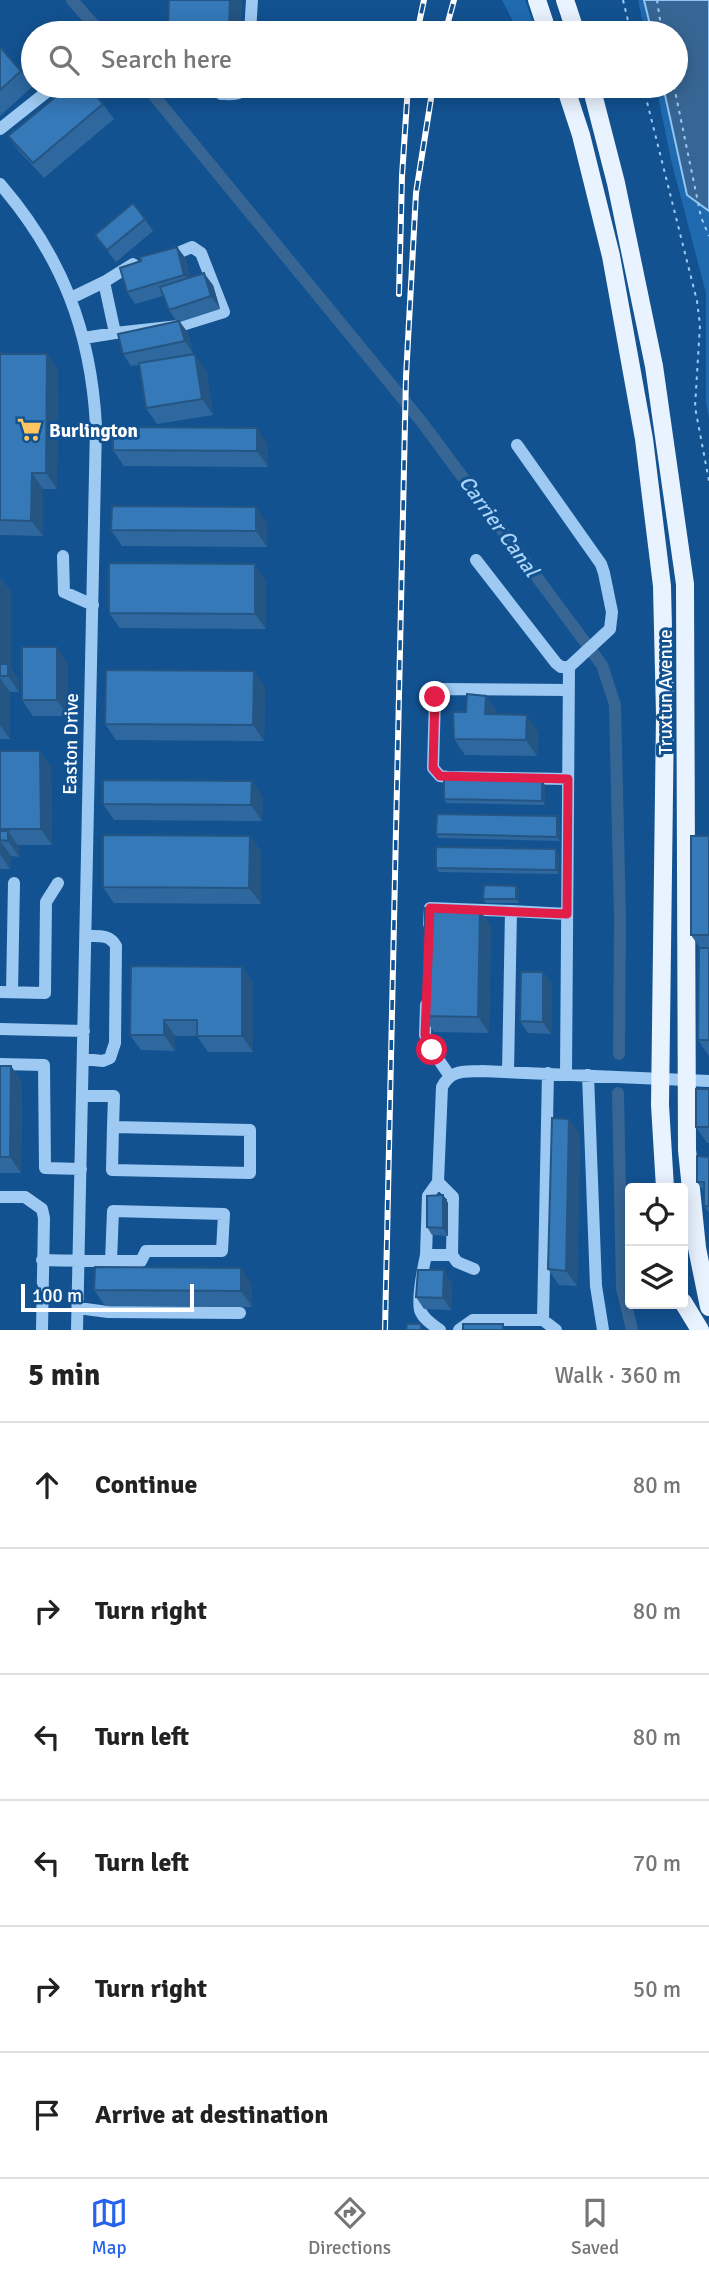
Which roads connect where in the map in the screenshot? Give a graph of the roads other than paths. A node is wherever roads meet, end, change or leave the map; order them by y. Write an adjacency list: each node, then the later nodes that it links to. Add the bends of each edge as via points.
1 (252, 0): 4 (street)
2 (537, 0): 5 (main road)
3 (565, 0): 6 (main road)
4 (251, 21)
5 (544, 21)
6 (572, 21)
7 (39, 98): 10 (street)
8 (569, 98): 40 (main road, Truxtun Avenue, via 611,256 644,439 662,586)
9 (594, 98): 41 (main road, Truxtun Avenue, via 649,339 685,584)
10 (0, 130)
11 (0, 184): 13 (street, Easton Drive, via 35,228)
12 (104, 282): 13 (street); 14 (street); 14 (street, via 132,265 192,247 201,253 224,312 179,326)
13 (71, 298): 15 (street, Easton Drive)
14 (115, 333): 15 (street)
15 (84, 338): 19 (street, Easton Drive, via 96,426)
16 (517, 445): 20 (street, via 601,564 612,621 605,635)
17 (63, 556): 19 (street, via 64,592)
18 (476, 559): 20 (street, via 556,663 561,667)
19 (93, 605): 28 (street, Easton Drive)
20 (573, 662): 21 (street)
21 (568, 690): 22 (street); 22 (street, via 439,689 433,768 447,777)
22 (568, 779): 26 (street)
23 (14, 883): 29 (street)
24 (58, 883): 29 (street, via 46,902 45,993)
25 (511, 911): 26 (street); 27 (street, via 430,908); 35 (street)
26 (567, 914): 37 (street)
27 (429, 933)
28 (86, 936): 32 (street, Easton Drive); 33 (street, via 105,936 116,946 115,1043 110,1058)
29 (6, 992)
30 (427, 997): 38 (street, via 425,1035)
31 (0, 1029): 32 (street)
32 (84, 1031): 33 (street, Easton Drive)
33 (83, 1059): 43 (street, Easton Drive)
34 (0, 1064): 45 (street, via 44,1065 45,1168)
35 (508, 1072): 36 (street); 38 (street)
36 (548, 1073): 37 (street); 60 (street)
37 (566, 1073): 39 (street)
38 (449, 1075): 46 (street, via 441,1096)
39 (588, 1075): 40 (street); 66 (street, via 596,1286)
40 (660, 1078): 41 (street); 47 (main road, Truxtun Avenue)
41 (687, 1080): 42 (street); 55 (main road, Truxtun Avenue, via 687,1150)
42 (709, 1080)
43 (82, 1096): 44 (street, via 114,1096); 45 (street, Easton Drive)
44 (113, 1128): 44 (street, via 250,1130 250,1173 112,1170)
45 (81, 1169): 52 (street, Easton Drive)
46 (438, 1182): 49 (street, via 428,1196); 50 (street, via 453,1197)
47 (665, 1183)
48 (0, 1197): 51 (street, via 25,1198 42,1209)
49 (426, 1255): 50 (street); 63 (street, via 421,1311)
50 (452, 1255): 54 (street)
51 (42, 1260): 52 (street); 61 (street)
52 (78, 1261): 53 (street); 56 (street, Easton Drive)
53 (111, 1261): 53 (street, via 141,1261 146,1251 222,1251 224,1214 113,1210)
54 (474, 1269)
55 (709, 1307)
56 (78, 1308): 59 (street); 62 (street, Easton Drive)
57 (684, 1309): 67 (main road)
58 (686, 1309): 68 (main road)
59 (240, 1313)
60 (543, 1320): 64 (street, via 472,1320); 65 (street)
61 (42, 1330)
62 (77, 1330)
63 (440, 1330)
64 (459, 1330)
65 (556, 1330)
66 (603, 1330)
67 (689, 1330)
68 (700, 1330)

